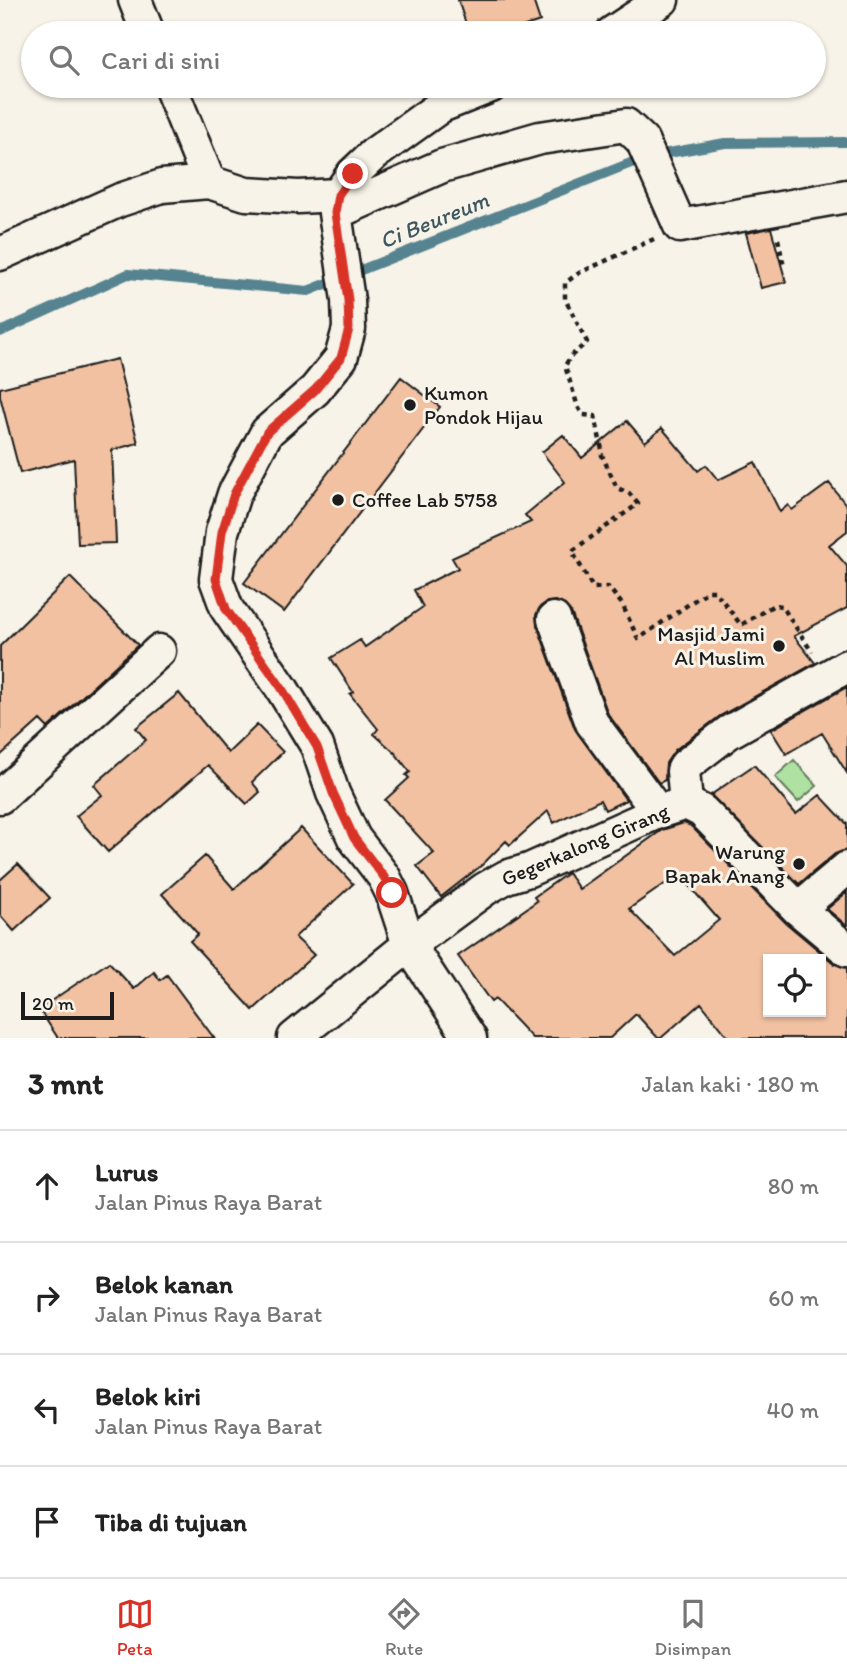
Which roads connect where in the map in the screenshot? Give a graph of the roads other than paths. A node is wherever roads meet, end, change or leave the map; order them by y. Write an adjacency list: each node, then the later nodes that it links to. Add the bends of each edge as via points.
1 (135, 0): 3 (street)
2 (662, 0): 4 (street)
3 (143, 21)
4 (630, 21)
5 (175, 98): 7 (street)
6 (461, 98): 9 (street, via 441,106 374,154 353,174)
7 (209, 182): 9 (street, via 246,194 298,197); 10 (street, via 162,186)
8 (847, 196): 9 (street, via 680,226 642,140 626,125 540,138 442,166)
9 (337, 211): 18 (street, via 349,329 341,358 315,390 267,432 239,485 222,532 216,579 226,609 317,747 354,838 392,893)
10 (3, 245)
11 (554, 620): 15 (street, via 592,723)
12 (159, 651): 14 (street)
13 (838, 671): 15 (street, via 729,732 686,765)
14 (0, 797)
15 (672, 808): 17 (street, Gegerkalong Girang, via 702,811); 18 (street, Gegerkalong Girang, via 506,877)
16 (847, 868): 17 (street)
17 (798, 909): 19 (street, Gegerkalong Girang)
18 (409, 945): 20 (street, Gegerkalong Girang); 21 (street)
19 (847, 950)
20 (294, 1038)
21 (470, 1038)

